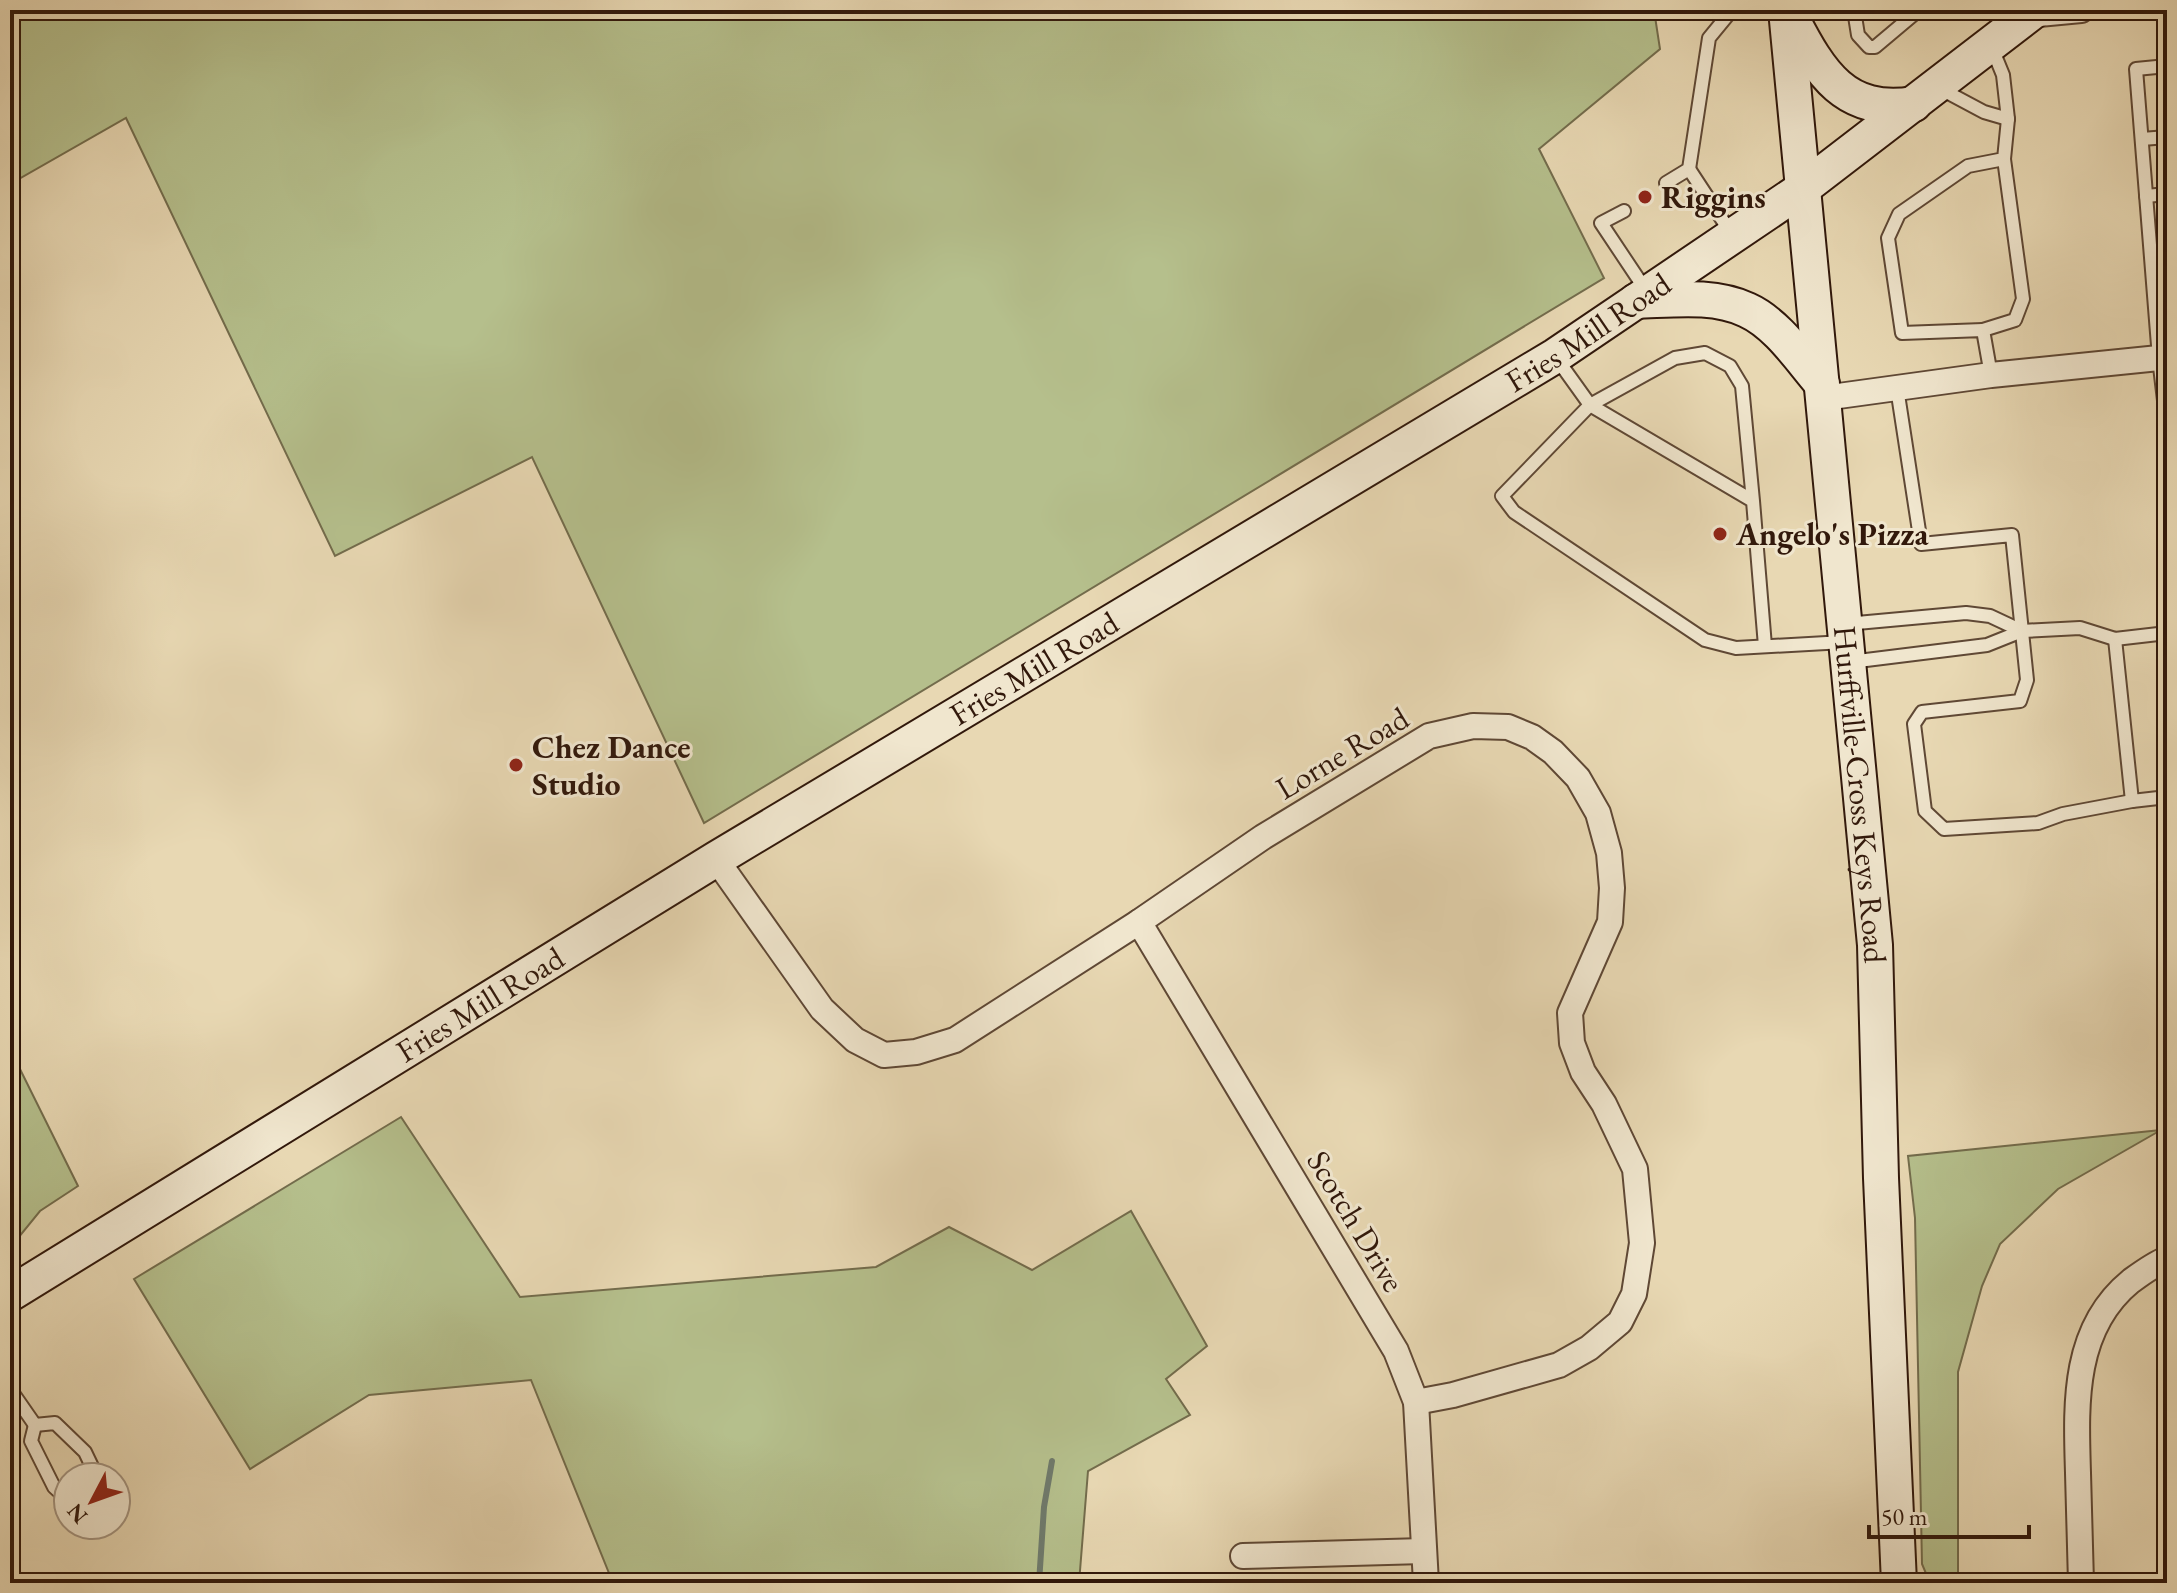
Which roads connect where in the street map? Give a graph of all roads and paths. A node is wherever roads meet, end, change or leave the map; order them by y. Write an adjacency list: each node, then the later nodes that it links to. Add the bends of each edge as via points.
1 (1732, 10): 14 (lane, via 1709,38)
2 (1787, 10): 9 (main road, via 1821,71 1856,99 1892,107); 16 (main road, Hurffville-Cross Keys Road)
3 (1854, 10): 4 (lane, via 1858,35 1869,47)
4 (1919, 10)
5 (2081, 10): 6 (street)
6 (2032, 13): 7 (main road, Fries Mill Road)
7 (1991, 45): 9 (main road, Fries Mill Road); 10 (lane, via 2003,75)
8 (2167, 66): 12 (lane, via 2136,69)
9 (1925, 95): 10 (lane); 16 (main road, Fries Mill Road)
10 (2008, 119): 13 (lane)
11 (2167, 137): 12 (lane)
12 (2142, 139): 18 (lane)
13 (2004, 159): 25 (lane, via 2023,299 2015,320); 25 (lane, via 1968,166 1899,214 1888,238 1902,333)
14 (1689, 169): 15 (lane); 20 (lane)
15 (1666, 183)
16 (1802, 189): 20 (main road, Fries Mill Road); 31 (main road, Hurffville-Cross Keys Road)
17 (2167, 194): 18 (lane)
18 (2146, 196): 22 (lane)
19 (1624, 211): 23 (lane, via 1601,223)
20 (1733, 236): 23 (main road, Fries Mill Road)
21 (2167, 261): 22 (lane)
22 (2152, 262): 24 (lane)
23 (1642, 297): 26 (main road, Fries Mill Road); 31 (main road, via 1699,298 1747,310 1772,328)
24 (2162, 324): 27 (lane)
25 (1983, 330): 28 (lane)
26 (1555, 356): 32 (lane); 42 (main road, Fries Mill Road)
27 (2159, 358): 28 (street); 30 (lane)
28 (1991, 375): 29 (street)
29 (1897, 388): 31 (street); 35 (lane, via 1921,544 2012,535)
30 (2165, 388): 33 (lane)
31 (1823, 391): 38 (main road, Hurffville-Cross Keys Road)
32 (1590, 405): 34 (lane); 34 (lane, via 1675,358 1705,353 1730,366 1742,386); 39 (lane, via 1502,496 1514,512 1705,640 1736,648)
33 (2167, 426)
34 (1753, 501): 39 (lane)
35 (2022, 631): 37 (lane, via 2080,628); 38 (lane, via 1987,645); 38 (lane, via 1990,616 1966,613); 41 (lane, via 2027,680 2020,701 1922,712 1914,724 1925,811 1944,829 2038,823)
36 (2167, 633): 37 (lane)
37 (2115, 639): 41 (lane)
38 (1848, 642): 39 (lane); 54 (main road, Hurffville-Cross Keys Road, via 1875,945)
39 (1765, 646)
40 (2167, 797): 41 (lane)
41 (2132, 801)
42 (716, 859): 43 (street, Lorne Road, via 822,1009 855,1040 884,1055 955,1040); 45 (main road, Fries Mill Road)
43 (1139, 922): 47 (street, Scotch Drive, via 1365,1297 1396,1351); 47 (street, Lorne Road, via 1263,837 1429,736 1473,726 1508,727 1553,752 1578,778 1598,813 1612,888 1610,922 1570,1013 1572,1043 1635,1169 1642,1243 1634,1294 1620,1322 1559,1365)
44 (2167, 1259): 55 (street, via 2116,1295 2096,1325 2082,1363 2077,1424)
45 (10, 1294)
46 (10, 1389): 48 (lane)
47 (1416, 1402): 51 (street, Scotch Drive)
48 (35, 1425): 49 (lane, via 55,1423); 50 (lane, via 31,1441)
49 (89, 1461)
50 (52, 1483)
51 (1424, 1551): 52 (street); 53 (street, Scotch Drive)
52 (1243, 1556)
53 (1426, 1583)
54 (1899, 1583)
55 (2081, 1583)

